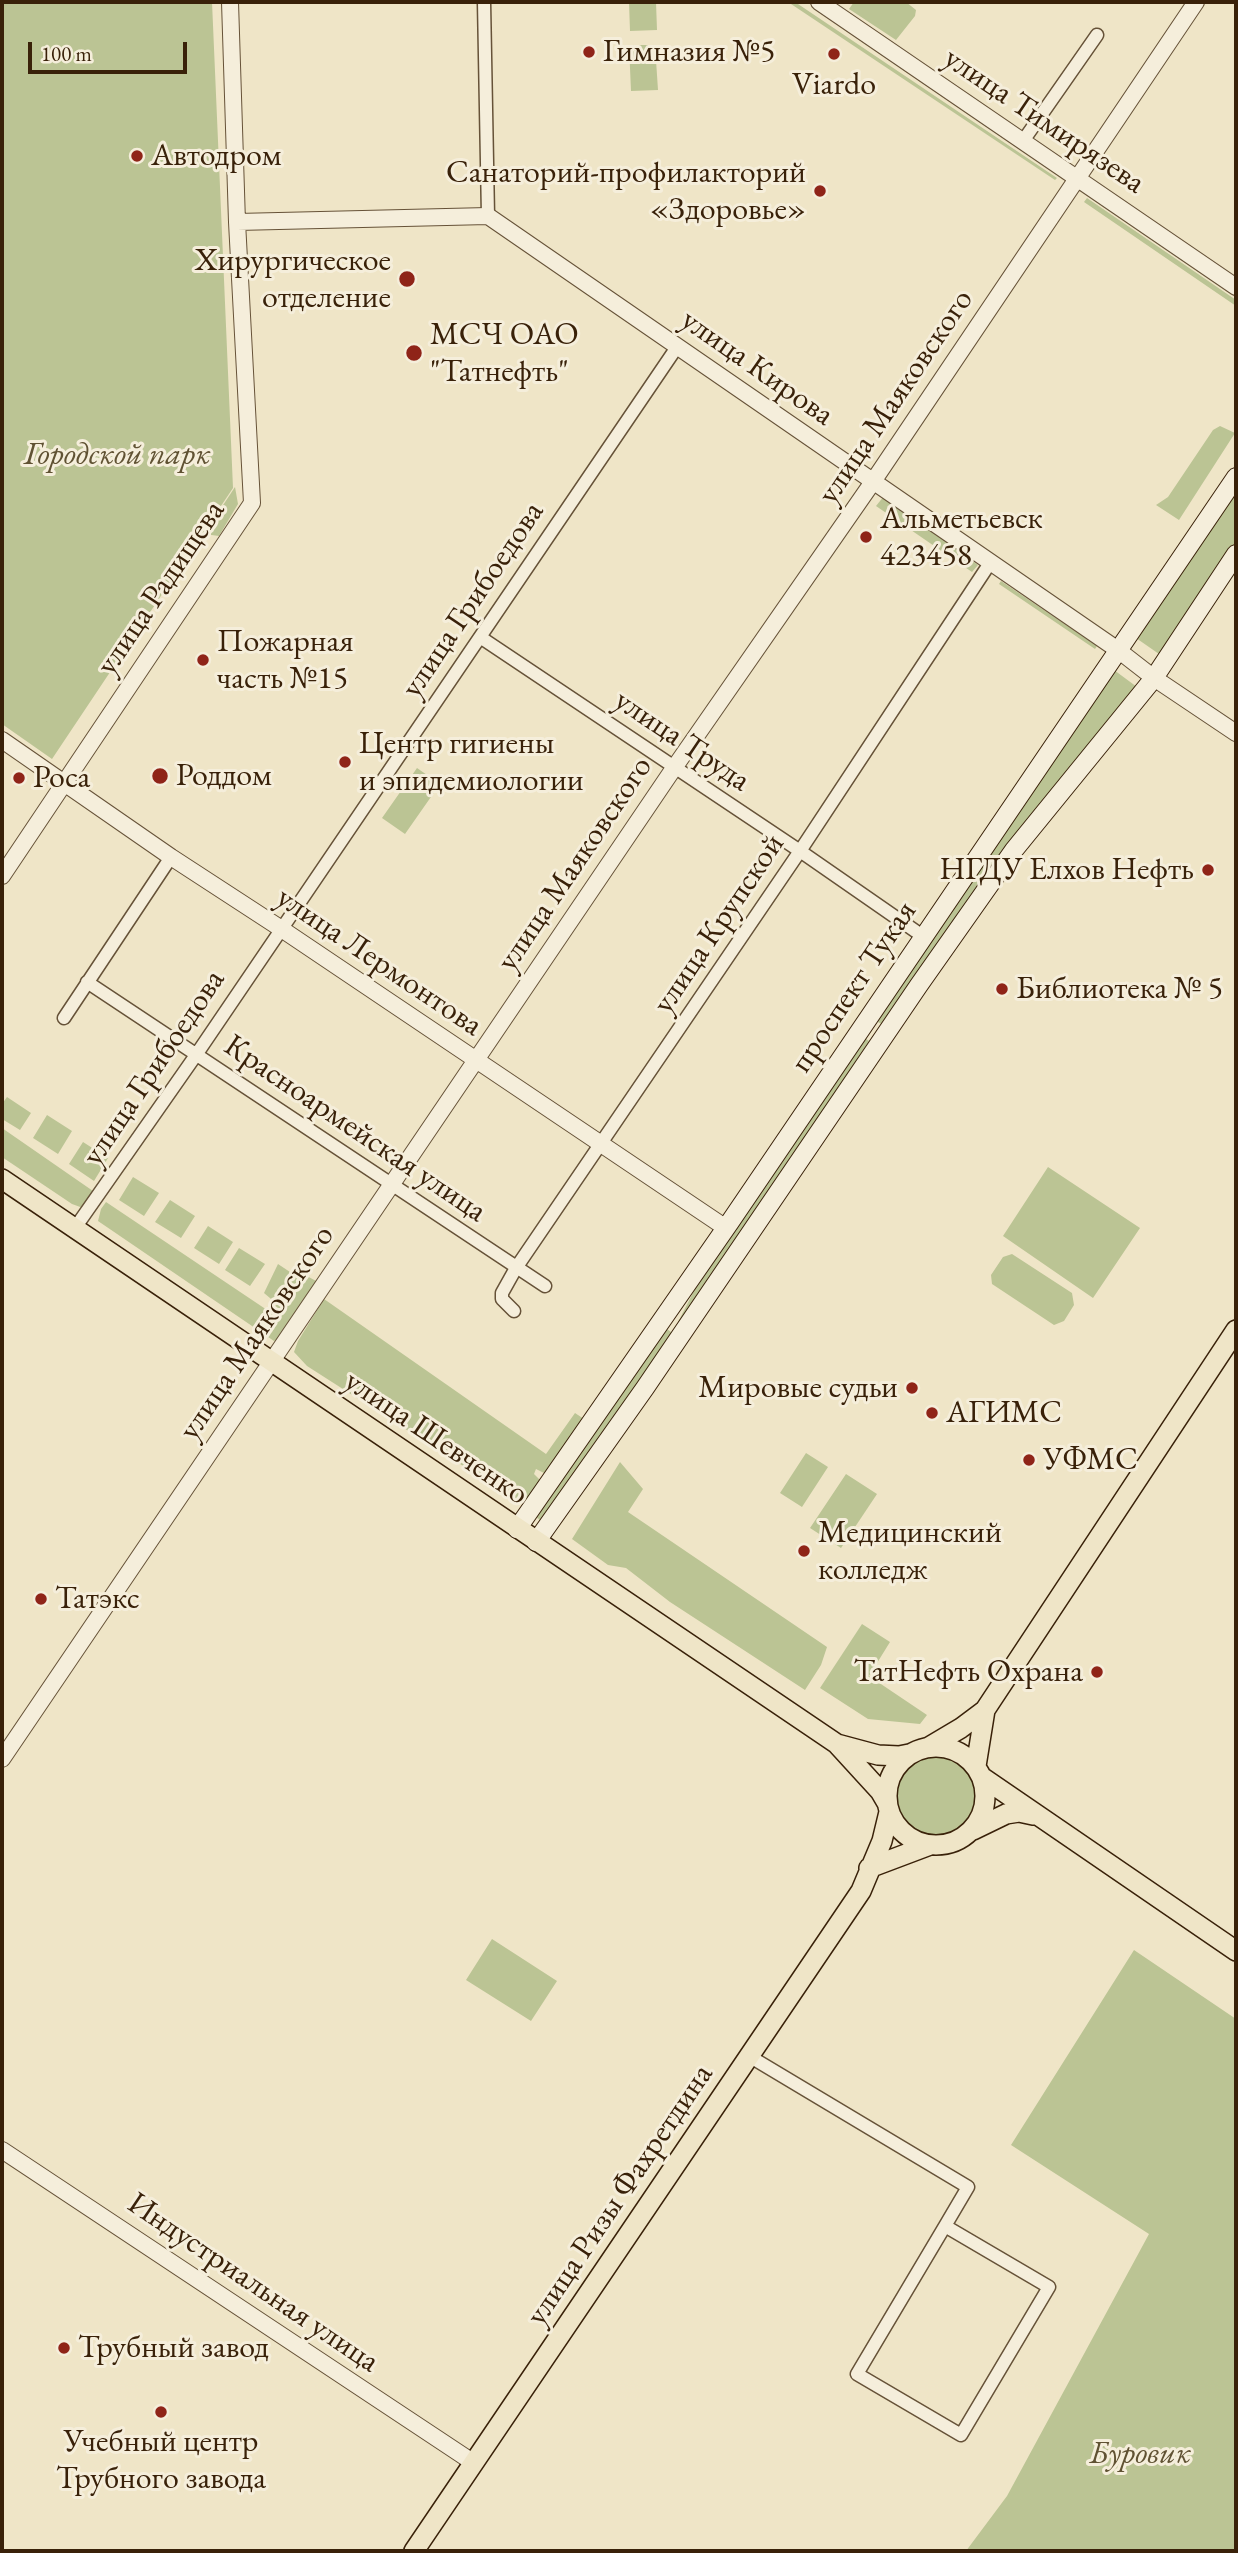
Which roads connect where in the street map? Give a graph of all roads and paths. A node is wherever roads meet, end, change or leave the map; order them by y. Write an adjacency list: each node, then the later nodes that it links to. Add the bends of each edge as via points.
1 (230, 2): 9 (street, улица Радищева)
2 (484, 2): 8 (street)
3 (819, 2): 6 (street, улица Тимирязева)
4 (1196, 2): 7 (street, улица Маяковского)
5 (1097, 35): 6 (street)
6 (1023, 141): 7 (street, улица Тимирязева)
7 (1077, 178): 10 (street, улица Тимирязева); 13 (street, улица Маяковского)
8 (488, 216): 9 (street); 11 (street, улица Кирова)
9 (237, 222): 22 (street, улица Радищева, via 252,503)
10 (1236, 287)
11 (677, 347): 13 (street, улица Кирова); 16 (street, улица Грибоедова)
12 (1236, 477): 17 (main road, проспект Тукая)
13 (873, 482): 15 (street, улица Кирова); 21 (street, улица Маяковского)
14 (1236, 554): 18 (main road, проспект Тукая)
15 (990, 563): 17 (street, улица Кирова); 23 (street, улица Крупской)
16 (481, 636): 21 (street, улица Труда); 26 (street, улица Грибоедова)
17 (1118, 650): 18 (street, улица Кирова); 27 (main road, проспект Тукая)
18 (1154, 678): 19 (street, улица Кирова); 31 (main road, проспект Тукая, via 1014,850)
19 (1236, 733)
20 (2, 740): 22 (street, улица Лермонтова)
21 (674, 768): 23 (street, улица Труда); 33 (street, улица Маяковского)
22 (64, 784): 24 (street, улица Лермонтова); 25 (street, улица Радищева)
23 (800, 851): 27 (street, улица Труда); 34 (street, улица Крупской)
24 (170, 857): 26 (street, улица Лермонтова); 28 (street)
25 (2, 876)
26 (280, 928): 32 (street, улица Грибоедова); 33 (street, улица Лермонтова)
27 (924, 937): 30 (main road, проспект Тукая)
28 (87, 982): 29 (street); 32 (street, Красноармейская улица)
29 (64, 1018)
30 (861, 1030): 31 (street); 38 (main road, проспект Тукая)
31 (880, 1043): 44 (main road, проспект Тукая)
32 (196, 1055): 36 (street, Красноармейская улица); 37 (street, улица Грибоедова)
33 (477, 1061): 34 (street, улица Лермонтова); 36 (street, улица Маяковского)
34 (601, 1144): 38 (street, улица Лермонтова); 39 (street, улица Крупской)
35 (2, 1179): 37 (main road, улица Шевченко)
36 (391, 1186): 39 (street, Красноармейская улица); 45 (street, улица Маяковского)
37 (75, 1228): 45 (main road, улица Шевченко)
38 (726, 1228): 42 (main road, проспект Тукая)
39 (516, 1268): 40 (street, Красноармейская улица); 41 (street, улица Крупской, via 502,1293)
40 (545, 1286)
41 (514, 1311)
42 (664, 1319): 44 (street); 46 (main road, проспект Тукая)
43 (1236, 1330): 48 (main road)
44 (683, 1331): 47 (main road, проспект Тукая)
45 (271, 1362): 46 (main road, улица Шевченко); 52 (street, улица Маяковского)
46 (517, 1529): 47 (main road, улица Шевченко)
47 (536, 1542): 49 (main road, улица Шевченко)
48 (985, 1710): 50 (main road); 53 (main road)
49 (837, 1744): 51 (main road, via 878,1755); 54 (main road, via 880,1791)
50 (929, 1747): 51 (main road); 53 (main road, via 955,1750)
51 (909, 1754): 54 (main road, via 891,1775)
52 (2, 1759)
53 (979, 1772): 55 (main road); 56 (main road, via 985,1788 984,1811)
54 (888, 1808): 57 (main road, via 905,1835); 58 (main road, улица Ризы Фахретдина, via 882,1841)
55 (1035, 1816): 56 (main road, via 1006,1814); 59 (main road)
56 (972, 1830): 57 (main road, via 953,1843)
57 (930, 1845): 58 (main road)
58 (869, 1868): 60 (main road, улица Ризы Фахретдина, via 861,1891)
59 (1236, 1951)
60 (749, 2056): 62 (street, via 968,2187); 63 (main road, улица Ризы Фахретдина)
61 (2, 2150): 63 (street, Индустриальная улица)
62 (945, 2226): 62 (street, via 1049,2287 961,2435 857,2374)
63 (474, 2463): 64 (main road, улица Ризы Фахретдина)
64 (414, 2551)

